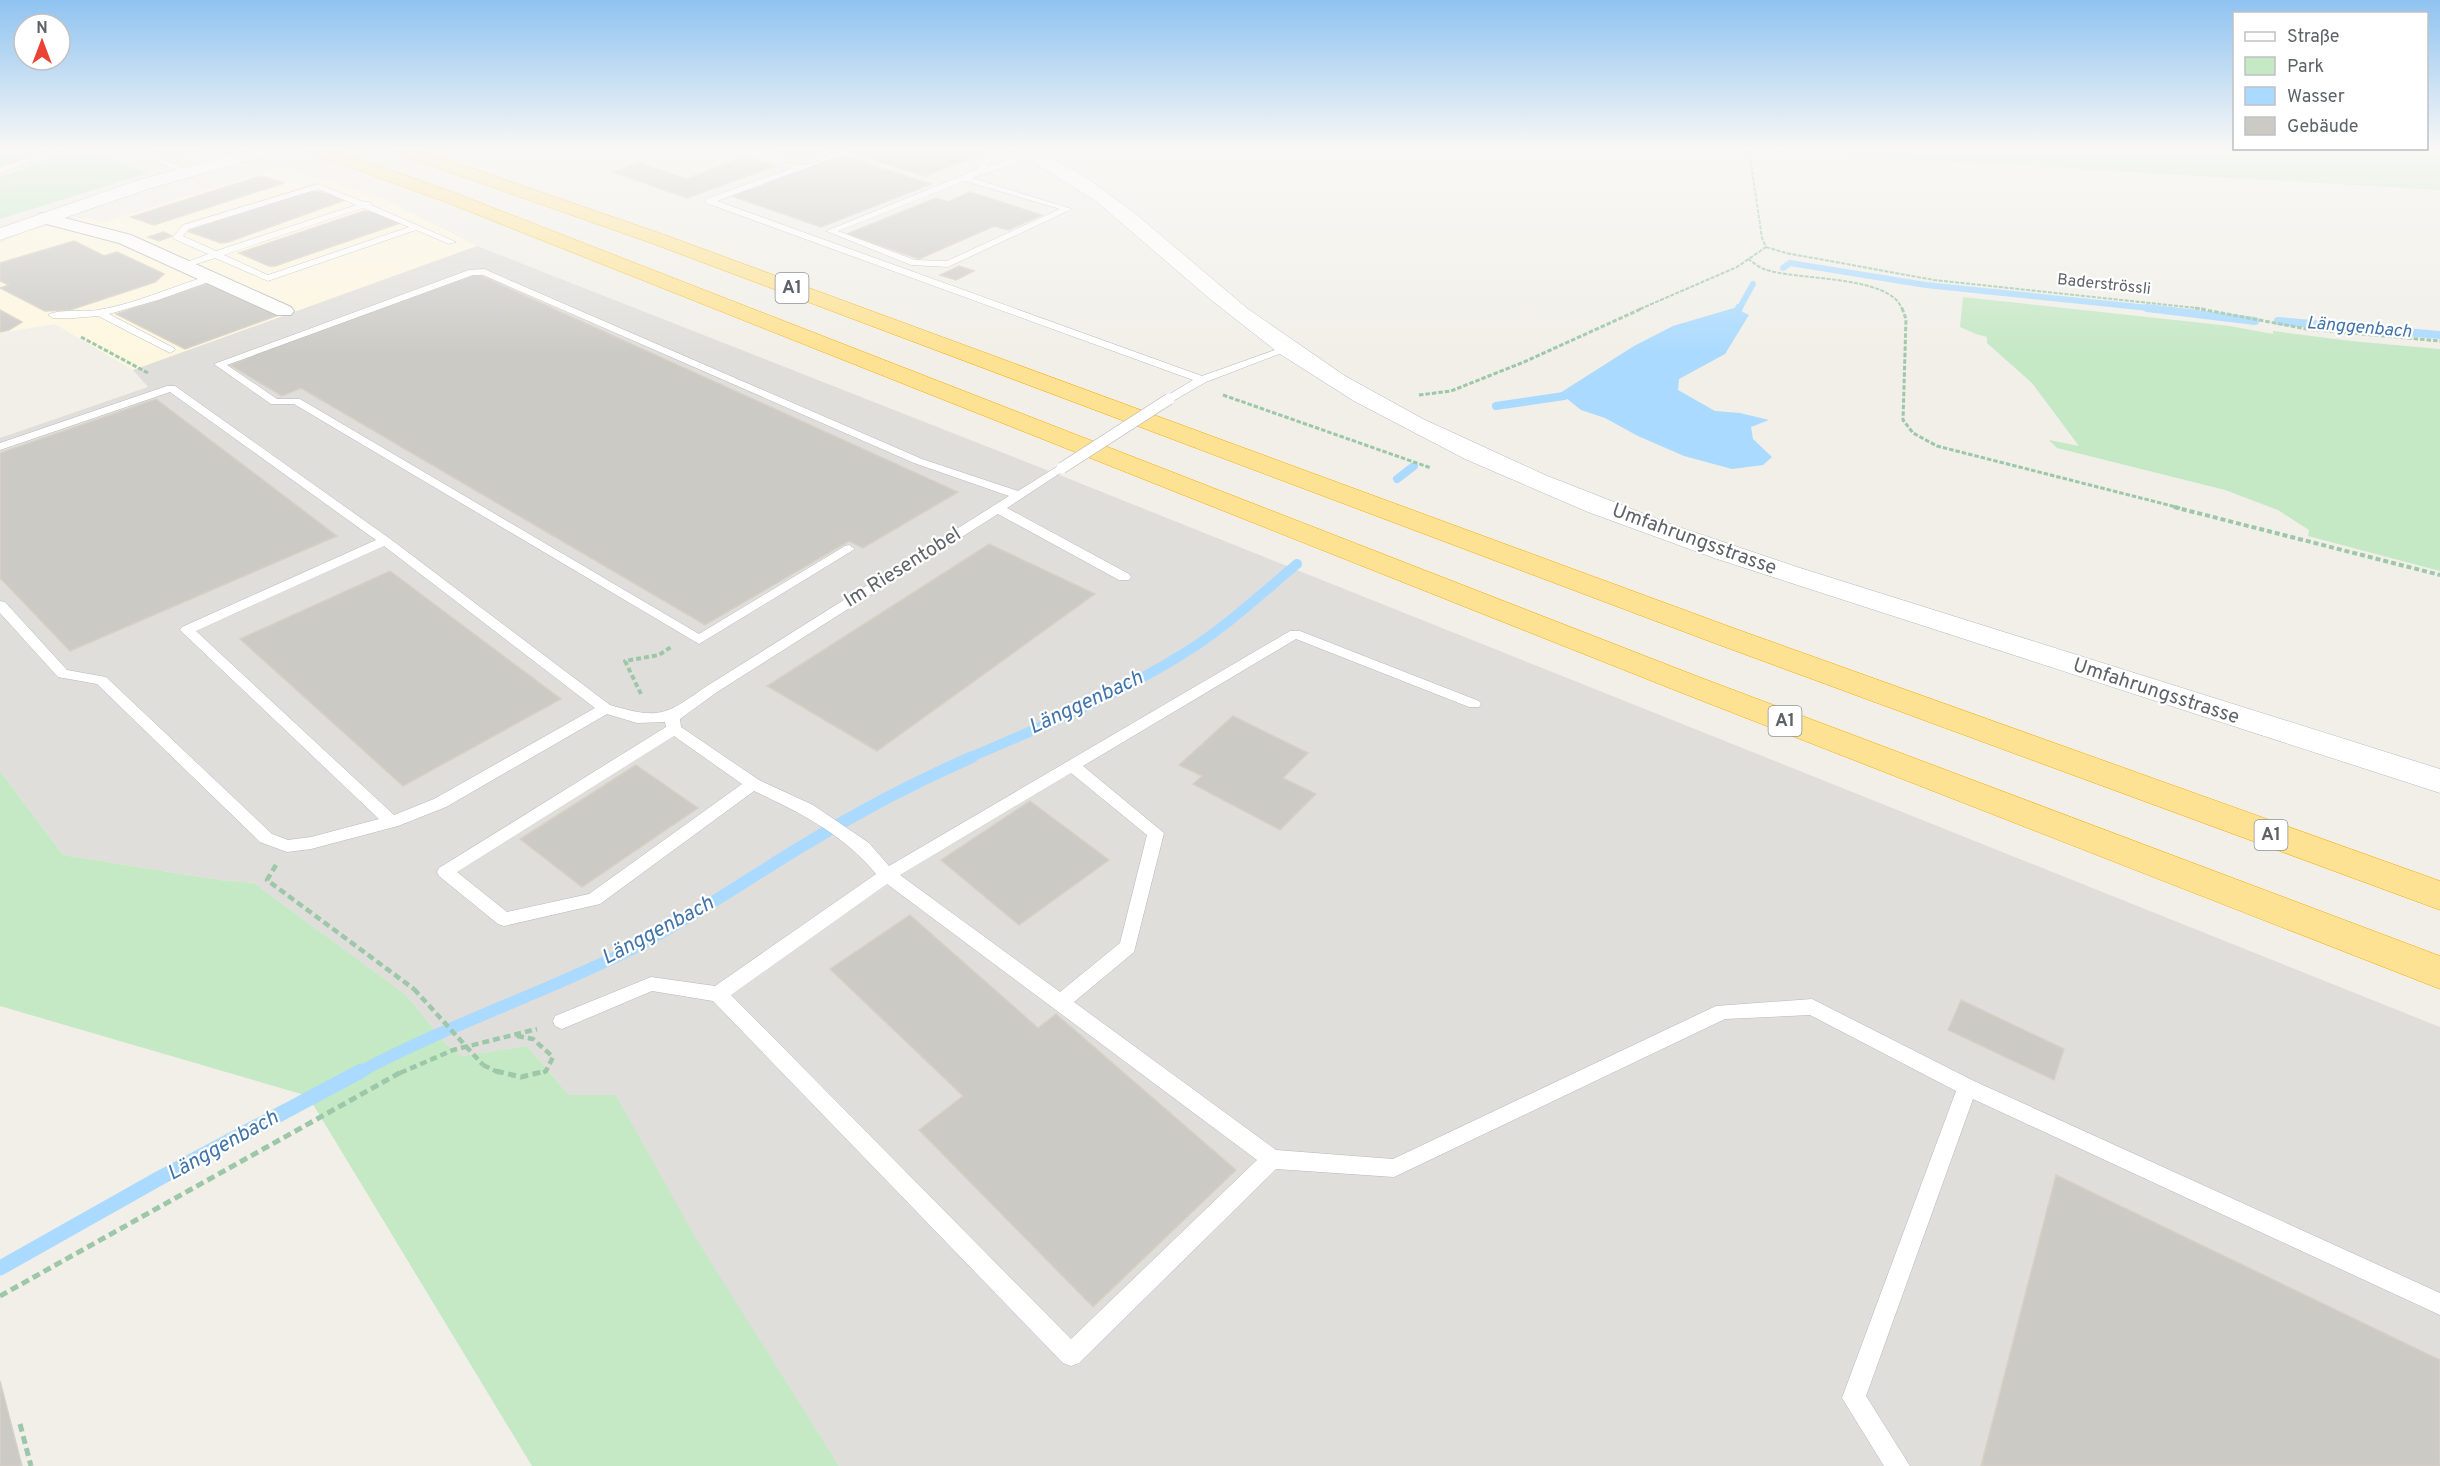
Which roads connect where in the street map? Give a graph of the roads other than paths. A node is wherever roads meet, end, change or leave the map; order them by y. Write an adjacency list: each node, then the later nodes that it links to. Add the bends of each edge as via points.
1 (44, 218): 13 (main road)
2 (47, 218): 16 (street, via 125,239)
3 (214, 218): 15 (lane, via 186,227 177,237)
4 (323, 218): 15 (lane)
5 (398, 218): 12 (lane)
6 (504, 218): 40 (highway, A1, via 1710,692)
7 (598, 218): 39 (highway, A1)
8 (756, 218): 23 (lane)
9 (862, 218): 10 (lane, via 830,231 914,263 948,264)
10 (1047, 218)
11 (1130, 218): 21 (main road, Umfahrungsstrasse, via 1217,295)
12 (417, 227): 14 (lane); 15 (lane, via 268,278)
13 (0, 234)
14 (452, 242)
15 (216, 254): 16 (lane)
16 (184, 265): 17 (street)
17 (214, 278): 18 (street); 19 (lane)
18 (284, 310)
19 (102, 314): 20 (lane); 22 (lane)
20 (53, 315)
21 (1287, 349): 23 (lane, Im Riesentobel); 35 (main road, Umfahrungsstrasse, via 1355,392 1436,435 1555,489 1678,536)
22 (170, 350)
23 (1197, 382): 25 (lane, Im Riesentobel, bridge)
24 (0, 447): 27 (lane, via 171,388)
25 (1018, 495): 26 (lane, Im Riesentobel); 28 (lane, via 918,461 484,272 472,272 219,364 275,402 296,401 699,640)
26 (997, 508): 29 (lane); 33 (lane, Im Riesentobel)
27 (385, 541): 32 (lane); 37 (lane, via 187,630)
28 (849, 549)
29 (1124, 577)
30 (0, 605): 37 (lane, via 63,674 101,680 266,838 287,846 311,843)
31 (1474, 704): 34 (lane, via 1295,634)
32 (605, 708): 33 (lane); 37 (lane, via 440,803)
33 (673, 723): 36 (lane); 36 (lane, Im Riesentobel, via 445,872 504,919 594,898)
34 (1072, 766): 38 (lane); 42 (lane, via 1156,833 1128,947)
35 (2440, 781)
36 (753, 784): 38 (lane, via 807,809 863,847)
37 (392, 822)
38 (888, 875): 41 (lane); 42 (lane)
39 (2440, 896)
40 (2440, 973)
41 (718, 994): 43 (lane, via 651,984); 45 (lane, via 1071,1355)
42 (1060, 1003): 45 (lane)
43 (562, 1021)
44 (1967, 1088): 45 (lane, via 1812,1007 1723,1011 1394,1168); 46 (lane); 47 (lane, via 1854,1398)
45 (1272, 1160)
46 (2440, 1304)
47 (1898, 1466)

